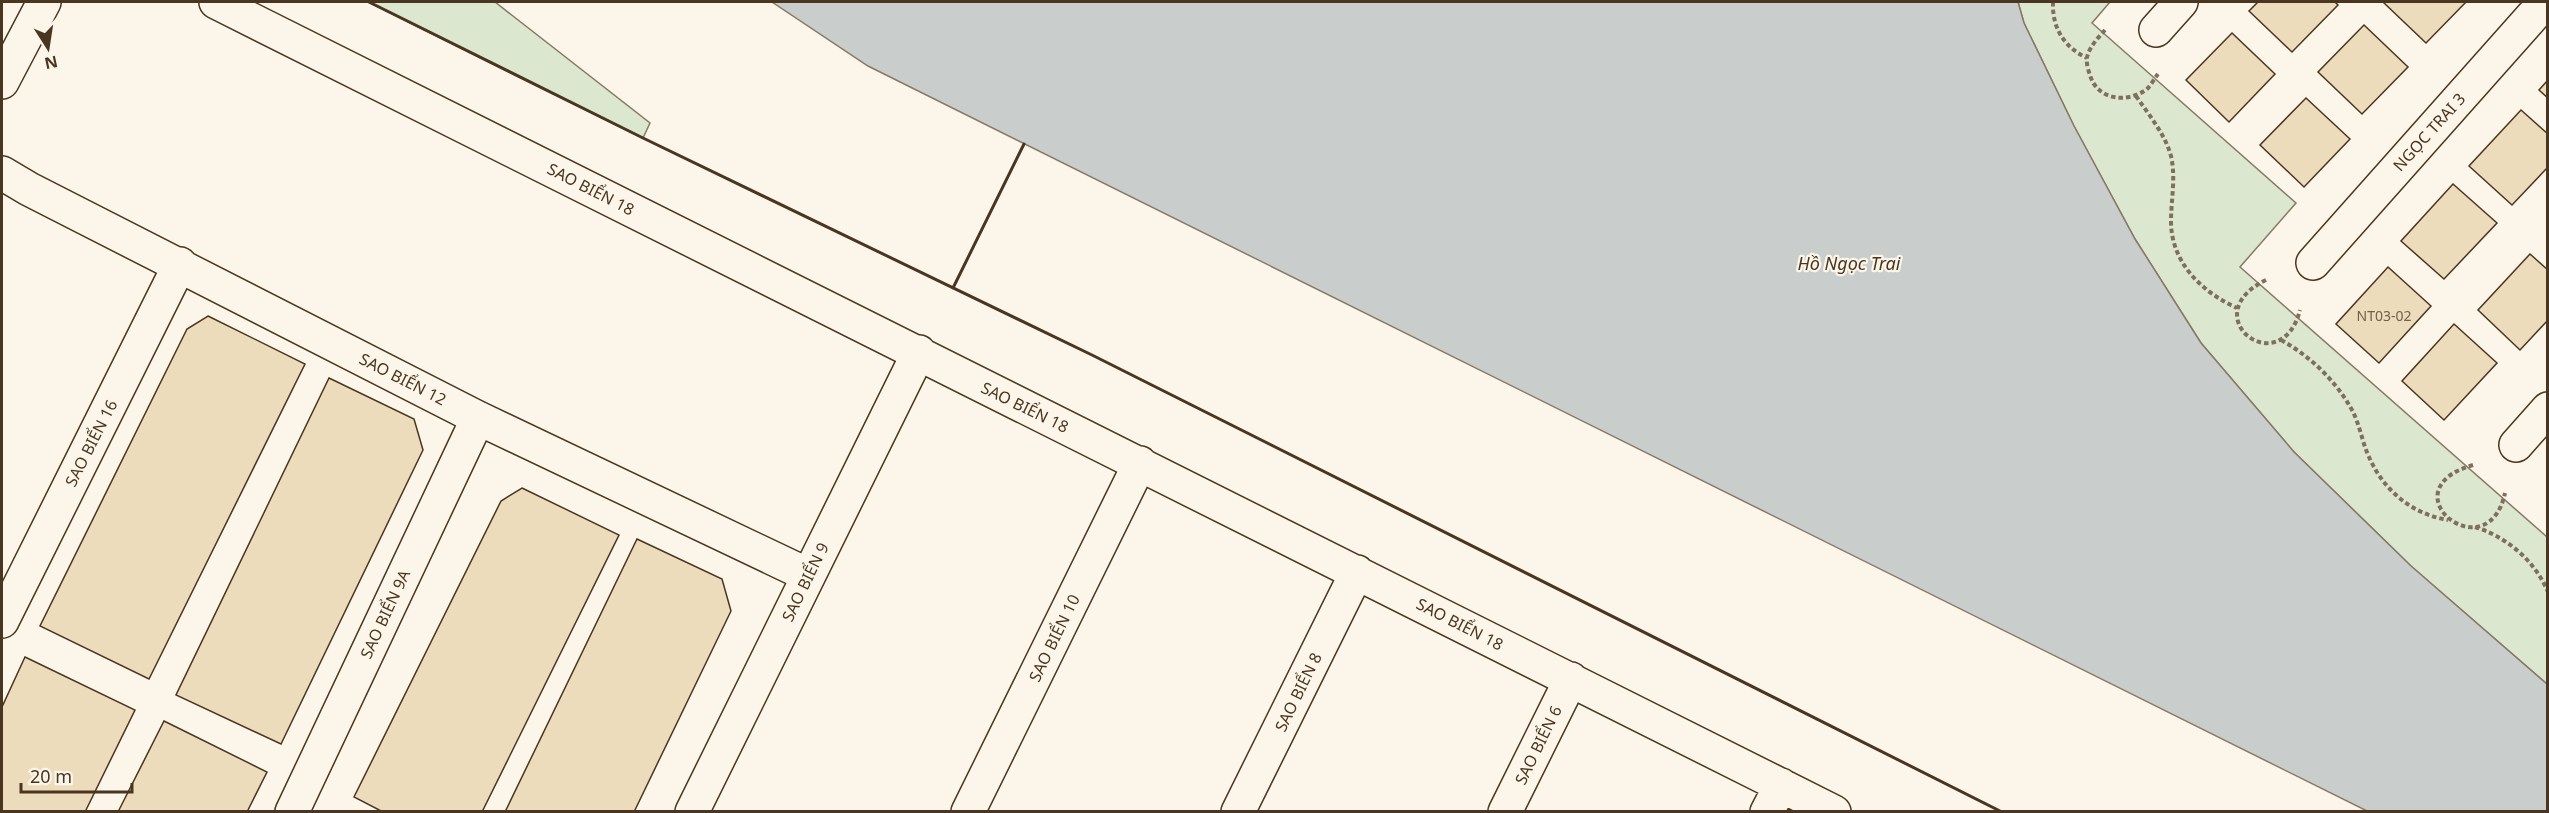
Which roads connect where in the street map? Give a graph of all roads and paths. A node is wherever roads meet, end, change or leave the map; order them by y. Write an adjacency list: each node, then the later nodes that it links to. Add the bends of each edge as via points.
1 (44, 2): 10 (street)
2 (216, 2): 19 (street, SAO BIỂN 18)
3 (2053, 2): 8 (path, via 2055,24 2062,39 2072,51)
4 (2181, 2): 7 (street)
5 (2545, 2): 13 (street, NGỌC TRAI 3)
6 (2105, 30): 8 (path, via 2093,43)
7 (2156, 30)
8 (2087, 58): 11 (path, via 2093,85 2104,94 2121,99)
9 (2158, 74): 11 (path, via 2149,88)
10 (2, 82)
11 (2136, 96): 16 (path, via 2163,137 2171,157 2171,222 2178,255 2204,289)
12 (2, 172): 14 (street, SAO BIỂN 12)
13 (2313, 263)
14 (180, 264): 21 (street, SAO BIỂN 12); 31 (street, SAO BIỂN 16)
15 (2266, 280): 16 (path, via 2248,292)
16 (2237, 308): 18 (path, via 2238,322 2251,339 2262,343)
17 (2300, 310): 18 (path, via 2293,331)
18 (2281, 340): 26 (path, via 2304,354 2342,394 2387,488 2418,512)
19 (919, 352): 23 (street, SAO BIỂN 18); 29 (street, SAO BIỂN 9)
20 (2547, 409): 22 (street)
21 (478, 417): 29 (street, SAO BIỂN 12); 34 (street, SAO BIỂN 9A)
22 (2516, 445)
23 (1140, 464): 28 (street, SAO BIỂN 18); 36 (street, SAO BIỂN 10)
24 (2473, 465): 26 (path, via 2447,477 2440,486 2440,510)
25 (2505, 493): 27 (path, via 2496,516 2486,525)
26 (2448, 520): 27 (path)
27 (2474, 527): 30 (path, via 2518,552 2537,572)
28 (1357, 572): 32 (street, SAO BIỂN 18); 37 (street, SAO BIỂN 8)
29 (808, 575): 35 (street, SAO BIỂN 9)
30 (2547, 592)
31 (2, 621)
32 (1571, 679): 33 (street, SAO BIỂN 18); 38 (street, SAO BIỂN 6)
33 (1774, 798): 39 (street, SAO BIỂN 18)
34 (292, 812)
35 (692, 812)
36 (968, 812)
37 (1238, 812)
38 (1505, 812)
39 (1834, 812)

